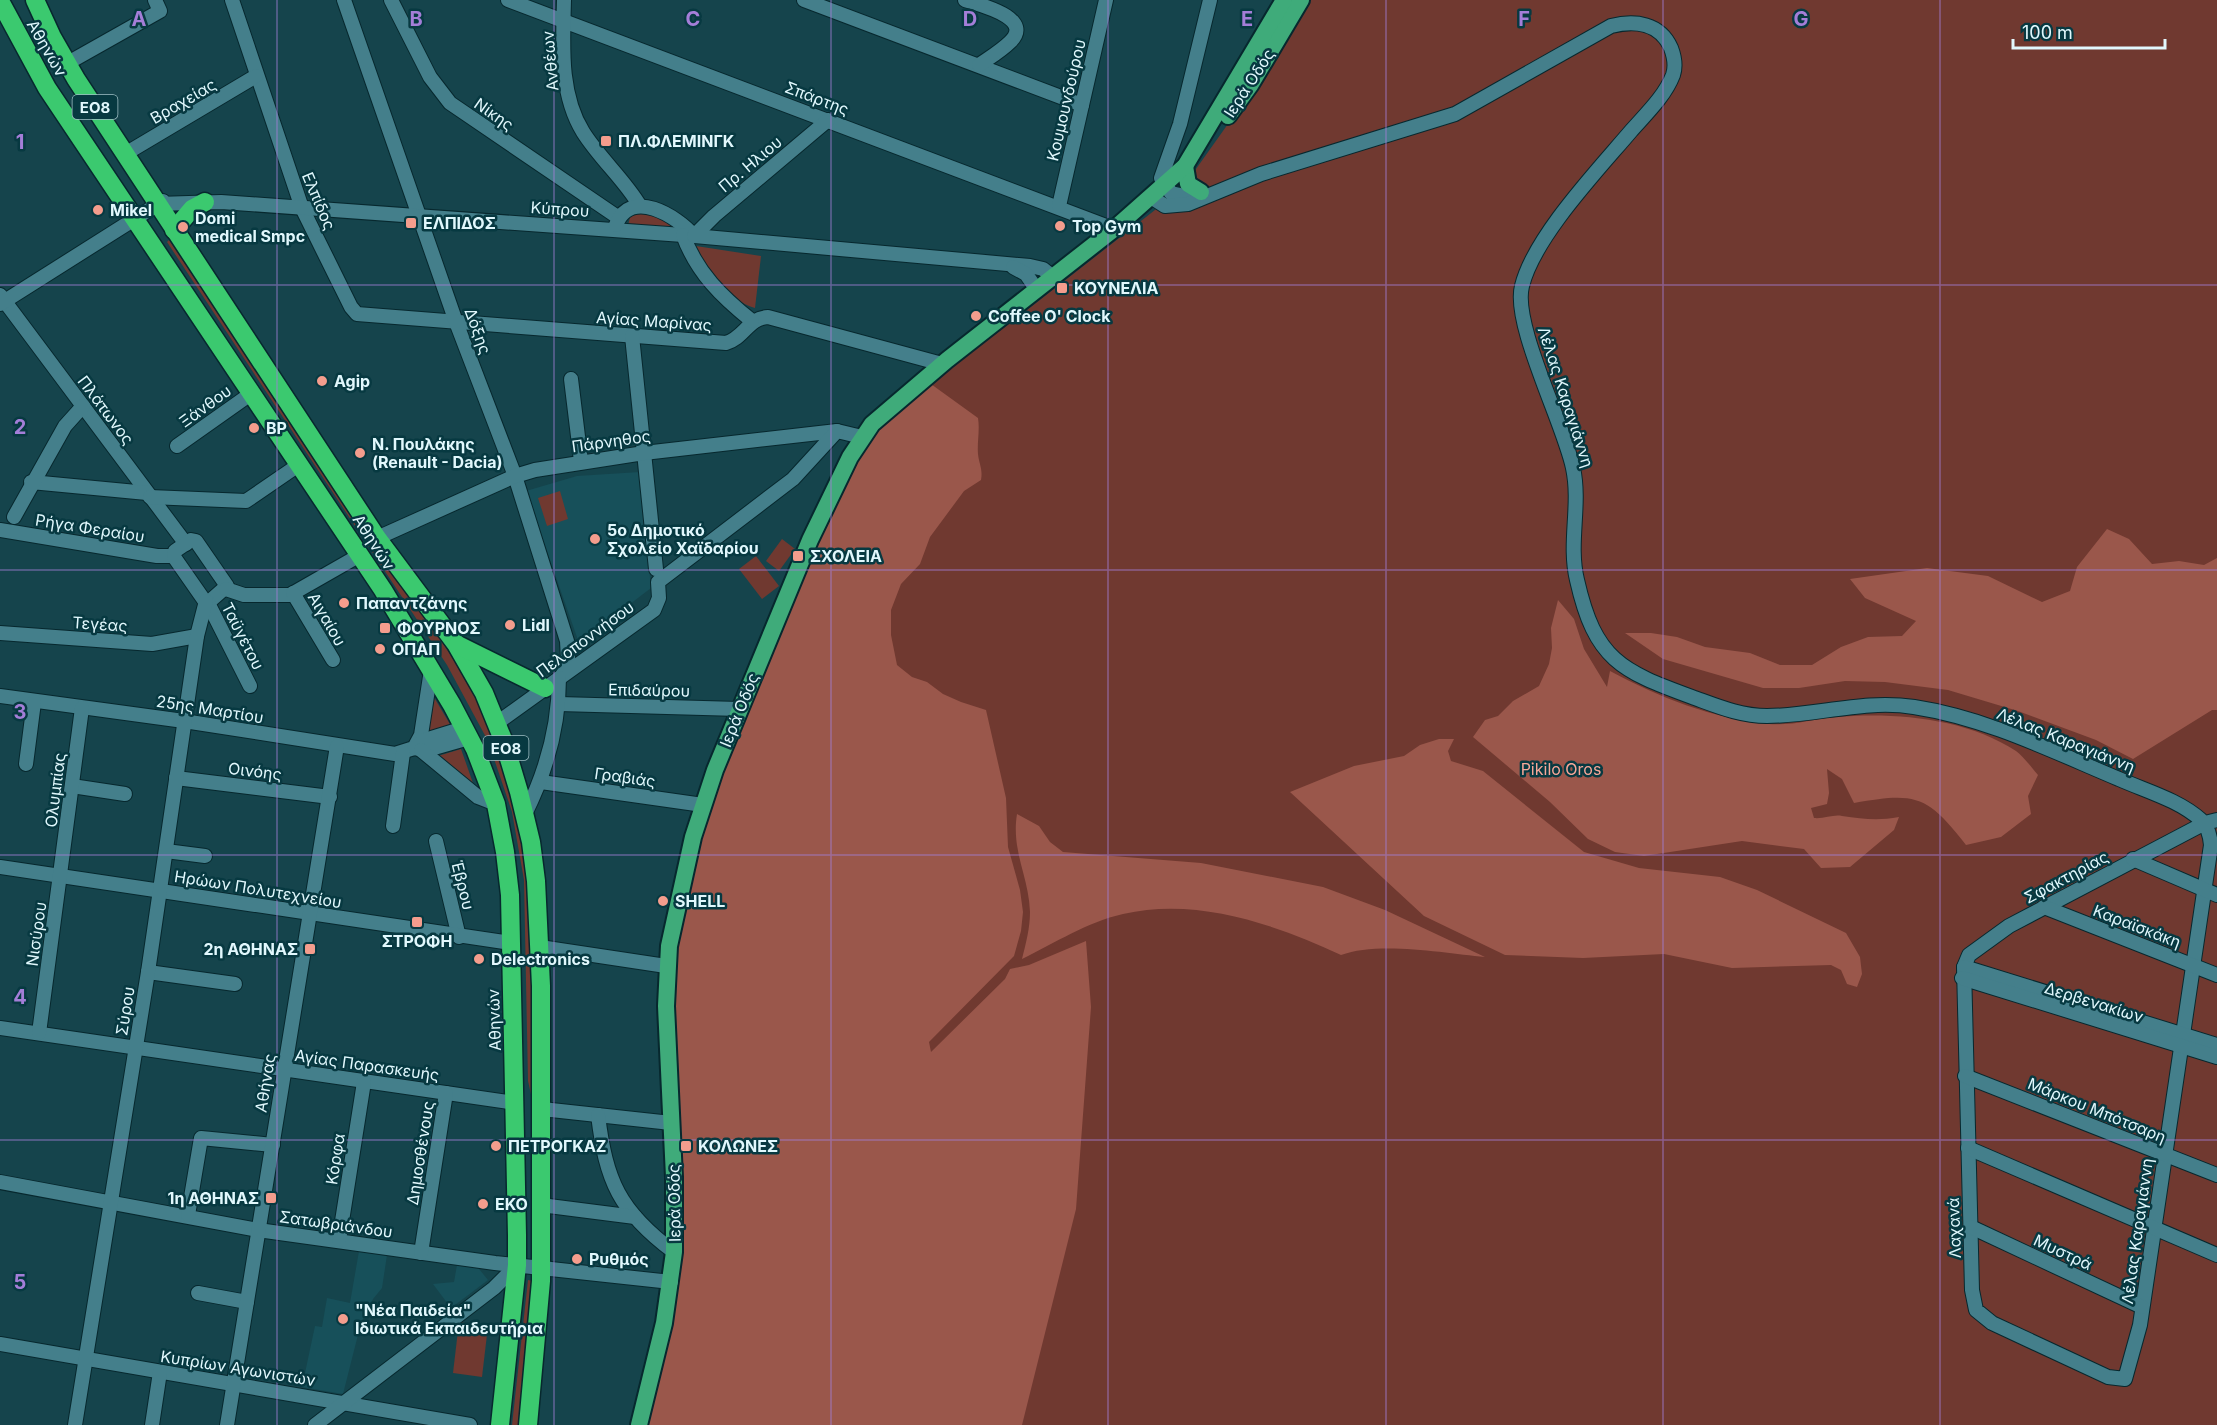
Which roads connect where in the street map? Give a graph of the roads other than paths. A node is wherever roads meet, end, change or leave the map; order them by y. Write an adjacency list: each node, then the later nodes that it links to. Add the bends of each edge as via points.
1 (232, 0): 18 (street, Ελπίδος)
2 (344, 0): 31 (street, Δόξης)
3 (391, 0): 33 (street, Νίκης, via 430,77 450,103)
4 (508, 0): 15 (street, Σπάρτης)
5 (564, 0): 15 (street, Ανθέων)
6 (804, 0): 17 (street)
7 (965, 0): 17 (street, via 1008,15 1015,29 1011,42)
8 (1106, 0): 19 (street, Κουμουνδούρου)
9 (1210, 0): 24 (street, via 1180,124)
10 (1284, 0): 22 (main road, Ιερά Οδός)
11 (1300, 0): 22 (main road, Ιερά Οδός, via 1251,84 1206,146)
12 (40, 2): 16 (highway, Αθηνών / ΕΟ8)
13 (0, 3): 32 (highway, Αθηνών / ΕΟ8, via 47,88)
14 (158, 6): 16 (street)
15 (563, 21): 20 (street, Σπάρτης); 28 (street, Ανθέων, via 564,71 575,115 583,132 631,189)
16 (66, 64): 21 (highway, Αθηνών / ΕΟ8)
17 (979, 65): 19 (street)
18 (256, 76): 21 (street, Βραχείας); 30 (street, Ελπίδος)
19 (1082, 105): 29 (street, Κουμουνδούρου)
20 (828, 120): 29 (street, Σπάρτης); 36 (street, Πρ. Ηλιου)
21 (125, 154): 27 (highway, Αθηνών / ΕΟ8)
22 (1188, 163): 24 (main road, Ιερά Οδός); 25 (main road, via 1188,184)
23 (1238, 182): 24 (street, Λέλας Καραγιάννη, via 1188,204 1165,206); 25 (street, Λέλας Καραγιάννη); 94 (street, Λέλας Καραγιάννη, via 1455,114 1611,26 1635,22 1653,27 1669,42 1675,64 1673,74 1658,100 1557,222 1533,259 1522,287 1522,314 1572,464 1576,579 1603,646 1614,660 1638,677 1734,712 1770,716 1878,704 1914,707 1997,727)
24 (1158, 192): 25 (street, Λέλας Καραγιάννη); 34 (main road, Ιερά Οδός)
25 (1201, 192)
26 (213, 202): 27 (street, Κύπρου); 30 (street, Κύπρου); 35 (highway, via 192,209)
27 (157, 204): 32 (street); 35 (highway, Αθηνών / ΕΟ8)
28 (640, 206): 33 (street, via 624,212); 36 (street, via 664,212 686,226)
29 (1059, 206): 34 (street, Σπάρτης)
30 (302, 208): 31 (street, Κύπρου); 42 (street, Ελπίδος, via 355,312)
31 (421, 215): 33 (street, Κύπρου); 42 (street, Δόξης)
32 (136, 218): 40 (street); 46 (highway, Αθηνών / ΕΟ8)
33 (617, 224): 36 (street, Κύπρου)
34 (1114, 229): 38 (main road, Ιερά Οδός)
35 (174, 230): 59 (highway, Αθηνών / ΕΟ8)
36 (688, 236): 37 (street, Κύπρου); 41 (street, via 688,249 719,294)
37 (1011, 266): 38 (street, Κύπρου, via 1043,269); 39 (street, via 1026,274)
38 (1053, 277): 39 (main road, Ιερά Οδός)
39 (1036, 290): 44 (main road, Ιερά Οδός)
40 (1, 300): 47 (street, Πλάτωνος)
41 (753, 321): 43 (street, Αγίας Μαρίνας, via 726,343); 44 (street, via 768,317)
42 (456, 322): 43 (street, Αγίας Μαρίνας); 54 (street, Δόξης)
43 (632, 336): 51 (street)
44 (942, 364): 49 (main road, Ιερά Οδός, via 884,412)
45 (572, 379): 52 (street)
46 (252, 393): 50 (street, Ξάνθου); 53 (highway, Αθηνών / ΕΟ8)
47 (83, 406): 55 (street, via 65,426); 56 (street, Πλάτωνος)
48 (837, 431): 49 (street, Πάρνηθος); 51 (street, Πάρνηθος); 72 (street, Πελοποννήσου, via 793,479 658,582 659,598 654,610)
49 (862, 437): 78 (main road, Ιερά Οδός, via 810,540)
50 (177, 446)
51 (644, 453): 52 (street, Πάρνηθος); 63 (street)
52 (581, 461): 54 (street, Πάρνηθος)
53 (300, 464): 56 (street, via 246,501); 61 (highway, Αθηνών / ΕΟ8)
54 (515, 476): 59 (street, Πάρνηθος); 72 (street, Δόξης, via 567,640 568,659)
55 (31, 482): 56 (street); 57 (street)
56 (149, 495): 60 (street, Πλάτωνος)
57 (14, 518)
58 (0, 530): 62 (street, Ρήγα Φεραίου)
59 (377, 538): 69 (highway, Αθηνών / ΕΟ8)
60 (186, 544): 62 (street); 64 (street, Πλάτωνος, via 196,542)
61 (360, 555): 65 (street); 71 (highway, Αθηνών / ΕΟ8)
62 (174, 556): 66 (street, Ταϋγέτου)
63 (656, 569)
64 (226, 589): 65 (street, via 244,595); 66 (street)
65 (294, 594): 70 (street, Αιγαίου)
66 (207, 601): 68 (street, Σύρου); 73 (street, Ταϋγέτου)
67 (0, 633): 68 (street, Τεγέας, via 152,644)
68 (197, 636): 79 (street, Σύρου)
69 (456, 644): 72 (highway); 80 (highway, Αθηνών / ΕΟ8, via 475,674)
70 (333, 660)
71 (431, 670): 81 (highway, Αθηνών / ΕΟ8); 83 (street, via 421,735)
72 (556, 680): 76 (street); 80 (street, Πελοποννήσου)
73 (250, 686)
74 (0, 696): 75 (street, 25ης Μαρτίου)
75 (34, 702): 77 (street, 25ης Μαρτίου); 84 (street)
76 (559, 704): 78 (street, Επιδαύρου); 86 (street)
77 (82, 708): 79 (street, 25ης Μαρτίου); 87 (street, Ολυμπίας)
78 (739, 708): 91 (main road, Ιερά Οδός)
79 (184, 721): 82 (street, 25ης Μαρτίου); 85 (street, Σύρου)
80 (497, 723): 93 (highway, Αθηνών / ΕΟ8)
81 (467, 733): 83 (street, via 425,740); 90 (highway, Αθηνών / ΕΟ8)
82 (337, 746): 83 (street, 25ης Μαρτίου); 89 (street, Αθήνας)
83 (413, 750): 90 (street, via 478,797); 95 (street)
84 (26, 764)
85 (176, 778): 89 (street, Οινόης); 97 (street, Σύρου)
86 (541, 782): 91 (street, Γραβιάς); 93 (street)
87 (72, 786): 88 (street); 101 (street, Ολυμπίας)
88 (125, 794)
89 (330, 797): 105 (street, Αθήνας)
90 (496, 804): 107 (highway, Αθηνών / ΕΟ8, via 508,880)
91 (704, 805): 110 (main road, Ιερά Οδός, via 685,871)
92 (2217, 806): 94 (street)
93 (525, 814): 108 (highway, Αθηνών / ΕΟ8, via 536,881)
94 (2211, 821): 99 (street, Σφακτηρίας); 103 (street, Λέλας Καραγιάννη)
95 (393, 826)
96 (436, 841): 106 (street, Έβρου)
97 (166, 851): 98 (street); 102 (street, Σύρου)
98 (205, 856)
99 (2133, 859): 103 (street); 104 (street, Σφακτηρίας)
100 (0, 867): 101 (street, Ηρώων Πολυτεχνείου)
101 (60, 876): 102 (street, Ηρώων Πολυτεχνείου); 116 (street, Νισύρου)
102 (159, 891): 105 (street, Ηρώων Πολυτεχνείου); 111 (street, Σύρου)
103 (2211, 892): 109 (street, Λέλας Καραγιάννη)
104 (2044, 907): 109 (street, Καραϊσκάκη); 112 (street, Σφακτηρίας, via 1977,948 1969,955)
105 (310, 914): 106 (street, Ηρώων Πολυτεχνείου); 121 (street, Αθήνας)
106 (459, 937): 107 (street, Ηρώων Πολυτεχνείου)
107 (511, 943): 125 (highway, Αθηνών / ΕΟ8)
108 (540, 947): 110 (street); 126 (highway, Αθηνών / ΕΟ8)
109 (2192, 965): 113 (street, Καραϊσκάκη); 117 (street, Λέλας Καραγιάννη)
110 (666, 966): 128 (main road, Ιερά Οδός)
111 (147, 972): 114 (street); 119 (street, Σύρου)
112 (1963, 972): 117 (street, Δερβενακίων); 122 (street, Λαχανά)
113 (2217, 975)
114 (235, 984)
115 (0, 1028): 116 (street, Αγίας Παρασκευής)
116 (39, 1033): 119 (street, Αγίας Παρασκευής)
117 (2183, 1041): 118 (street, Δερβενακίων); 120 (street, Δερβενακίων); 131 (street, Λέλας Καραγιάννη)
118 (2217, 1045)
119 (136, 1047): 121 (street, Αγίας Παρασκευής); 134 (street, Σύρου)
120 (2217, 1057)
121 (284, 1070): 123 (street, Αγίας Παρασκευής); 129 (street, Αθήνας)
122 (1965, 1076): 130 (street, Λαχανά); 131 (street, Μάρκου Μπότσαρη)
123 (364, 1082): 124 (street, Αγίας Παρασκευής); 141 (street, Κόρφα)
124 (446, 1093): 125 (street, Αγίας Παρασκευής); 143 (street, Δημοσθένους)
125 (515, 1103): 145 (highway, Αθηνών / ΕΟ8)
126 (542, 1109): 127 (street); 135 (highway, Αθηνών / ΕΟ8)
127 (598, 1115): 128 (street); 137 (street, via 607,1172)
128 (671, 1123): 142 (main road, Ιερά Οδός)
129 (273, 1145): 136 (street, via 201,1138); 140 (street, Αθήνας)
130 (1968, 1148): 138 (street, Λαχανά); 139 (street)
131 (2164, 1154): 132 (street, Μάρκου Μπότσαρη); 139 (street, Λέλας Καραγιάννη)
132 (2217, 1175)
133 (0, 1182): 134 (street, Σατωβριάνδου)
134 (110, 1202): 136 (street, Σατωβριάνδου); 152 (street, Σύρου)
135 (541, 1204): 137 (street); 146 (highway, Αθηνών / ΕΟ8)
136 (188, 1215): 140 (street, Σατωβριάνδου)
137 (635, 1217): 142 (street)
138 (1971, 1227): 150 (street, Μυστρά); 154 (street, Λαχανά, via 1976,1310 1992,1323 2044,1348 2108,1377)
139 (2153, 1227): 144 (street); 150 (street, Λέλας Καραγιάννη)
140 (258, 1230): 141 (street, Σατωβριάνδου); 149 (street, Αθήνας)
141 (339, 1240): 143 (street, Σατωβριάνδου)
142 (674, 1252): 147 (main road, Ιερά Οδός)
143 (422, 1253): 145 (street, Σατωβριάνδου)
144 (2217, 1255)
145 (517, 1265): 146 (street, Σατωβριάνδου); 156 (street, via 494,1288); 162 (highway, Αθηνών / ΕΟ8)
146 (541, 1267): 147 (street, Σατωβριάνδου); 163 (highway, Αθηνών / ΕΟ8)
147 (671, 1282): 164 (main road, Ιερά Οδός)
148 (198, 1293): 149 (street)
149 (248, 1302): 155 (street, Αθήνας)
150 (2142, 1306): 154 (street, Λέλας Καραγιάννη)
151 (0, 1344): 152 (street, Κυπρίων Αγωνιστών)
152 (87, 1359): 153 (street, Κυπρίων Αγωνιστών); 157 (street, Σύρου)
153 (160, 1372): 155 (street, Κυπρίων Αγωνιστών); 158 (street)
154 (2125, 1379)
155 (233, 1385): 156 (street, Κυπρίων Αγωνιστών); 159 (street, Αθήνας)
156 (343, 1402): 160 (street); 161 (street, Κυπρίων Αγωνιστών)
157 (75, 1425)
158 (152, 1425)
159 (226, 1425)
160 (315, 1425)
161 (470, 1425)
162 (500, 1425)
163 (528, 1425)
164 (639, 1425)

